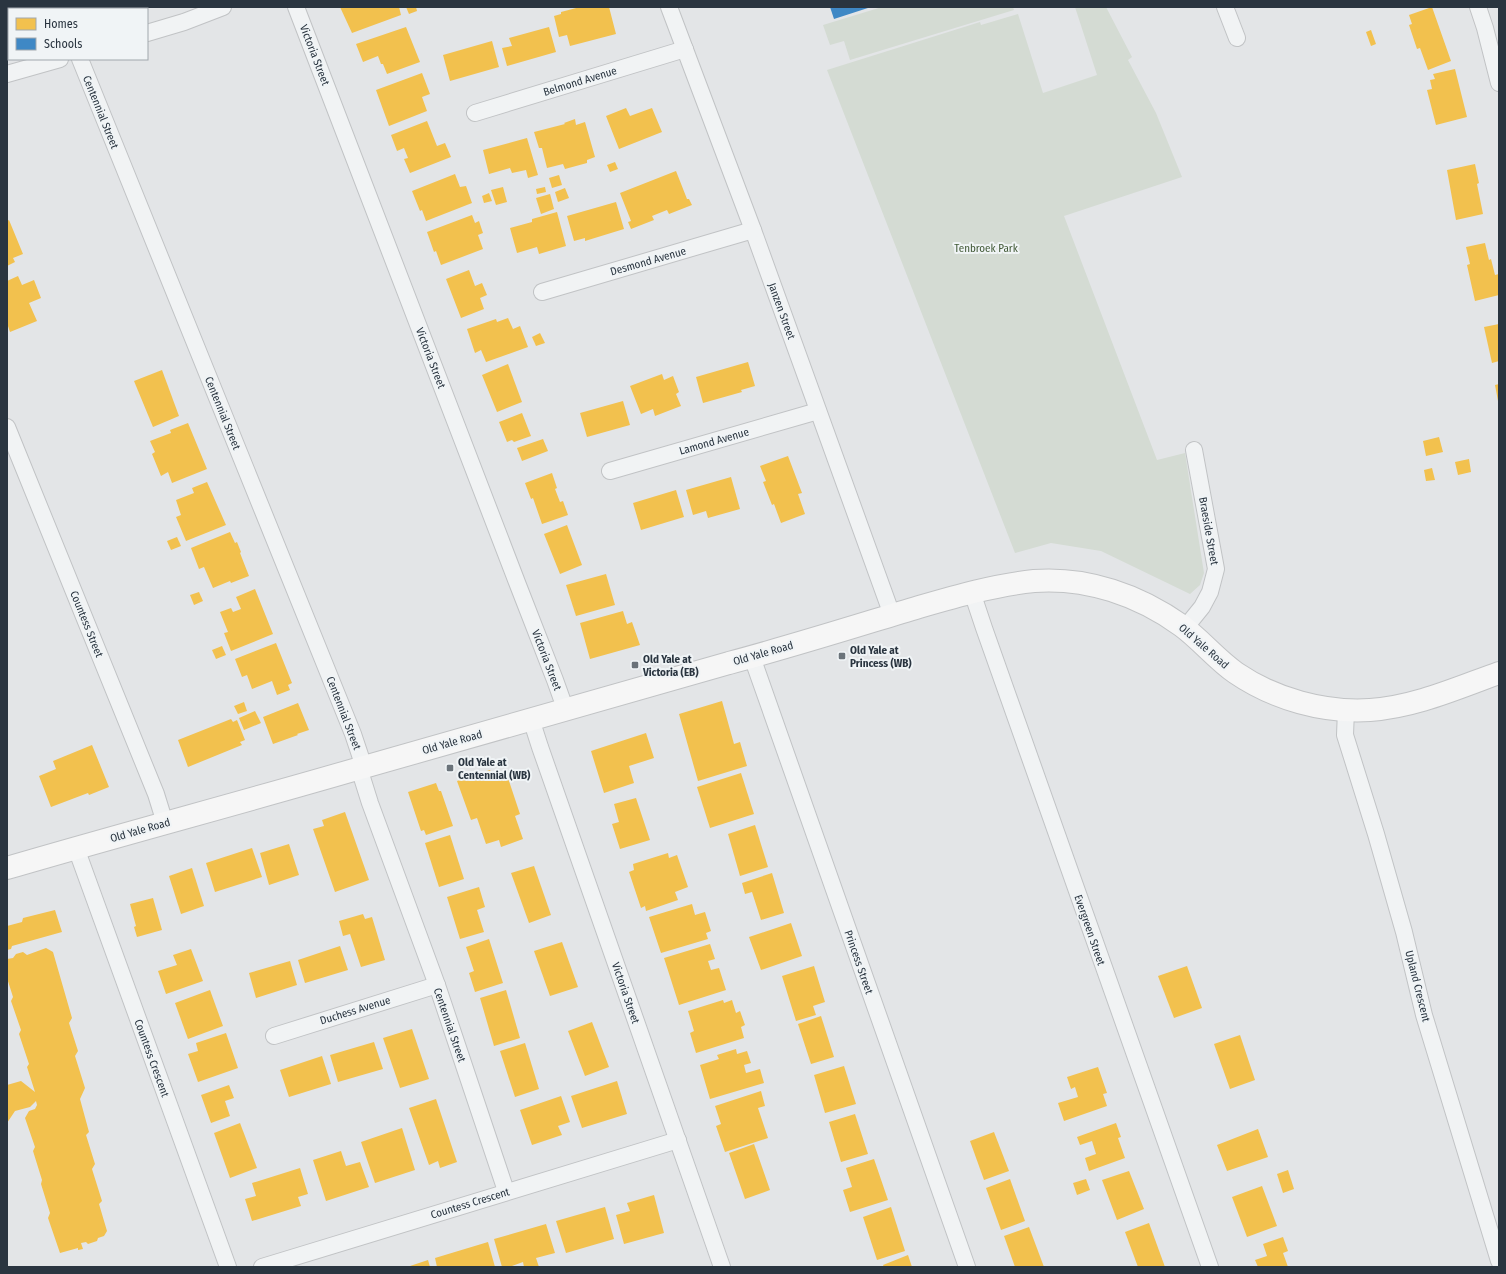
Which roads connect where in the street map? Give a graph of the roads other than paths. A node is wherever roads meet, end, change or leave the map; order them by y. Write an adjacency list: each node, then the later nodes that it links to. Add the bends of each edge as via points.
1 (224, 7): 6 (street)
2 (296, 7): 25 (street, Victoria Street, via 556,680)
3 (669, 7): 8 (street, Janzen Street)
4 (1225, 7): 7 (street)
5 (1478, 7): 12 (street)
6 (148, 33)
7 (1237, 38)
8 (685, 49): 13 (street, Belmond Avenue); 14 (street, Janzen Street)
9 (56, 60): 11 (street)
10 (80, 60): 28 (street, Centennial Street, via 353,734)
11 (7, 74)
12 (1499, 84)
13 (475, 113)
14 (753, 230): 15 (street, Desmond Avenue); 16 (street, Janzen Street)
15 (542, 292)
16 (818, 411): 19 (street, Lamond Avenue); 21 (street, Janzen Street)
17 (7, 427): 29 (street, Countess Street, via 156,794)
18 (1194, 450): 22 (street, Braeside Street, via 1216,569 1210,592)
19 (610, 471)
20 (972, 592): 21 (street, Old Yale Road); 22 (street, Old Yale Road, via 997,586 1042,581 1094,585 1140,601); 41 (street, Evergreen Street)
21 (892, 615): 23 (street, Old Yale Road)
22 (1185, 628): 26 (street, Old Yale Road, via 1223,663 1259,687 1322,707)
23 (752, 657): 25 (street, Old Yale Road); 40 (street, Princess Street)
24 (1499, 673): 26 (street, Old Yale Road, via 1399,706)
25 (564, 708): 27 (street, Old Yale Road)
26 (1346, 710): 36 (street, Upland Crescent, via 1345,735 1400,917 1424,1015)
27 (531, 719): 28 (street, Old Yale Road); 34 (street, Victoria Street)
28 (362, 768): 29 (street, Old Yale Road); 32 (street, Centennial Street, via 370,803)
29 (165, 823): 30 (street, Old Yale Road)
30 (76, 848): 31 (street, Old Yale Road); 37 (street, Countess Crescent)
31 (7, 868)
32 (437, 986): 33 (street, Duchess Avenue); 35 (street, Centennial Street)
33 (274, 1036)
34 (678, 1140): 35 (street, Countess Crescent); 39 (street, Victoria Street)
35 (506, 1191): 38 (street, Countess Crescent)
36 (1499, 1261)
37 (228, 1267)
38 (262, 1267)
39 (722, 1267)
40 (967, 1267)
41 (1210, 1267)

